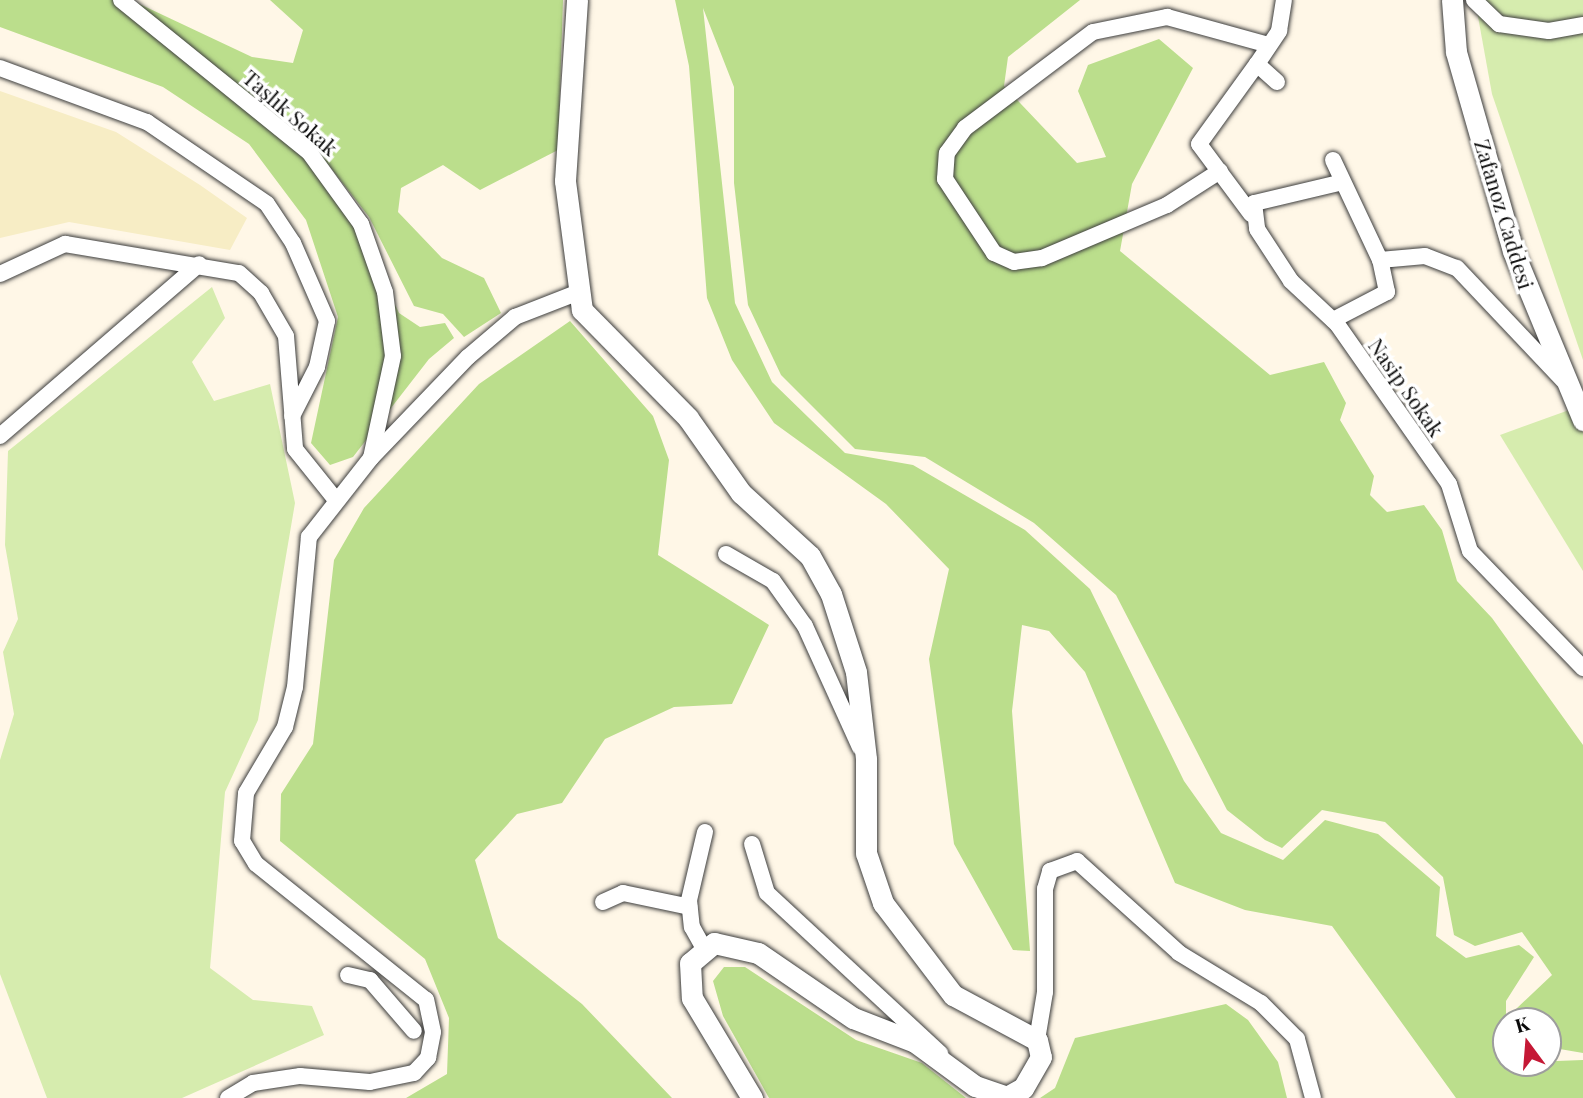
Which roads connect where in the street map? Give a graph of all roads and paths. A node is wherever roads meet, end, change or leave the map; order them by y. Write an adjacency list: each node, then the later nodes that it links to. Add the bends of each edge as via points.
1 (121, 0): 24 (street, Taşlık Sokak, via 309,152 361,224 385,292 393,356)
2 (577, 0): 18 (street, via 565,181)
3 (1284, 0): 7 (street, via 1283,18)
4 (1452, 0): 20 (street, Zafanoz Caddesi, via 1462,77 1513,251)
5 (1474, 0): 6 (street, via 1499,24 1549,31)
6 (1583, 25)
7 (1269, 45): 8 (street); 12 (street, via 1167,17 1093,32 965,128 947,153 945,179 994,253 1014,262 1042,258 1167,205)
8 (1257, 64): 10 (street); 12 (street, Nasip Sokak, via 1199,144)
9 (0, 68): 21 (street, via 147,121 267,204 293,243 327,321 317,367)
10 (1277, 82)
11 (1333, 160): 13 (street)
12 (1220, 172): 14 (street, Nasip Sokak)
13 (1343, 182): 14 (street, via 1254,203); 15 (street)
14 (1251, 214): 19 (street, Nasip Sokak, via 1291,281)
15 (1380, 260): 19 (street, via 1387,292); 20 (street, via 1425,256 1457,268)
16 (199, 264): 17 (street, via 65,244); 21 (street, via 239,274 261,293 286,336); 23 (street)
17 (0, 274)
18 (579, 292): 24 (street, via 515,317); 28 (street, via 582,310 688,418 741,493 810,556 831,594 856,672)
19 (1333, 320): 27 (street, Nasip Sokak, via 1449,484 1469,551)
20 (1563, 380): 22 (street, Zafanoz Caddesi)
21 (292, 416): 25 (street, via 295,449)
22 (1583, 420)
23 (0, 436)
24 (371, 458): 25 (street)
25 (336, 500): 34 (street, via 309,537 295,687 285,727 246,793 242,841 256,864)
26 (726, 554): 28 (street, via 774,581 805,626)
27 (1583, 668)
28 (866, 759): 38 (street, via 866,852 883,903 953,995)
29 (705, 832): 32 (street)
30 (752, 844): 39 (street, via 767,893 831,959 919,1029)
31 (603, 902): 32 (street, via 623,893)
32 (690, 907): 33 (street)
33 (705, 950): 39 (street, via 714,943 758,953 853,1018 915,1042); 41 (street, via 690,963 692,998)
34 (378, 961): 36 (street); 40 (street, via 426,1000 433,1032 428,1058 414,1073 370,1082 300,1076 253,1083)
35 (348, 975): 36 (street)
36 (370, 980): 37 (street)
37 (414, 1031)
38 (1037, 1040): 39 (street, via 1041,1056 1023,1088 1007,1097); 42 (street, via 1045,992 1045,888 1050,872 1077,861 1180,953 1270,1012 1297,1039)
39 (955, 1071)
40 (228, 1098)
41 (752, 1098)
42 (1313, 1098)

